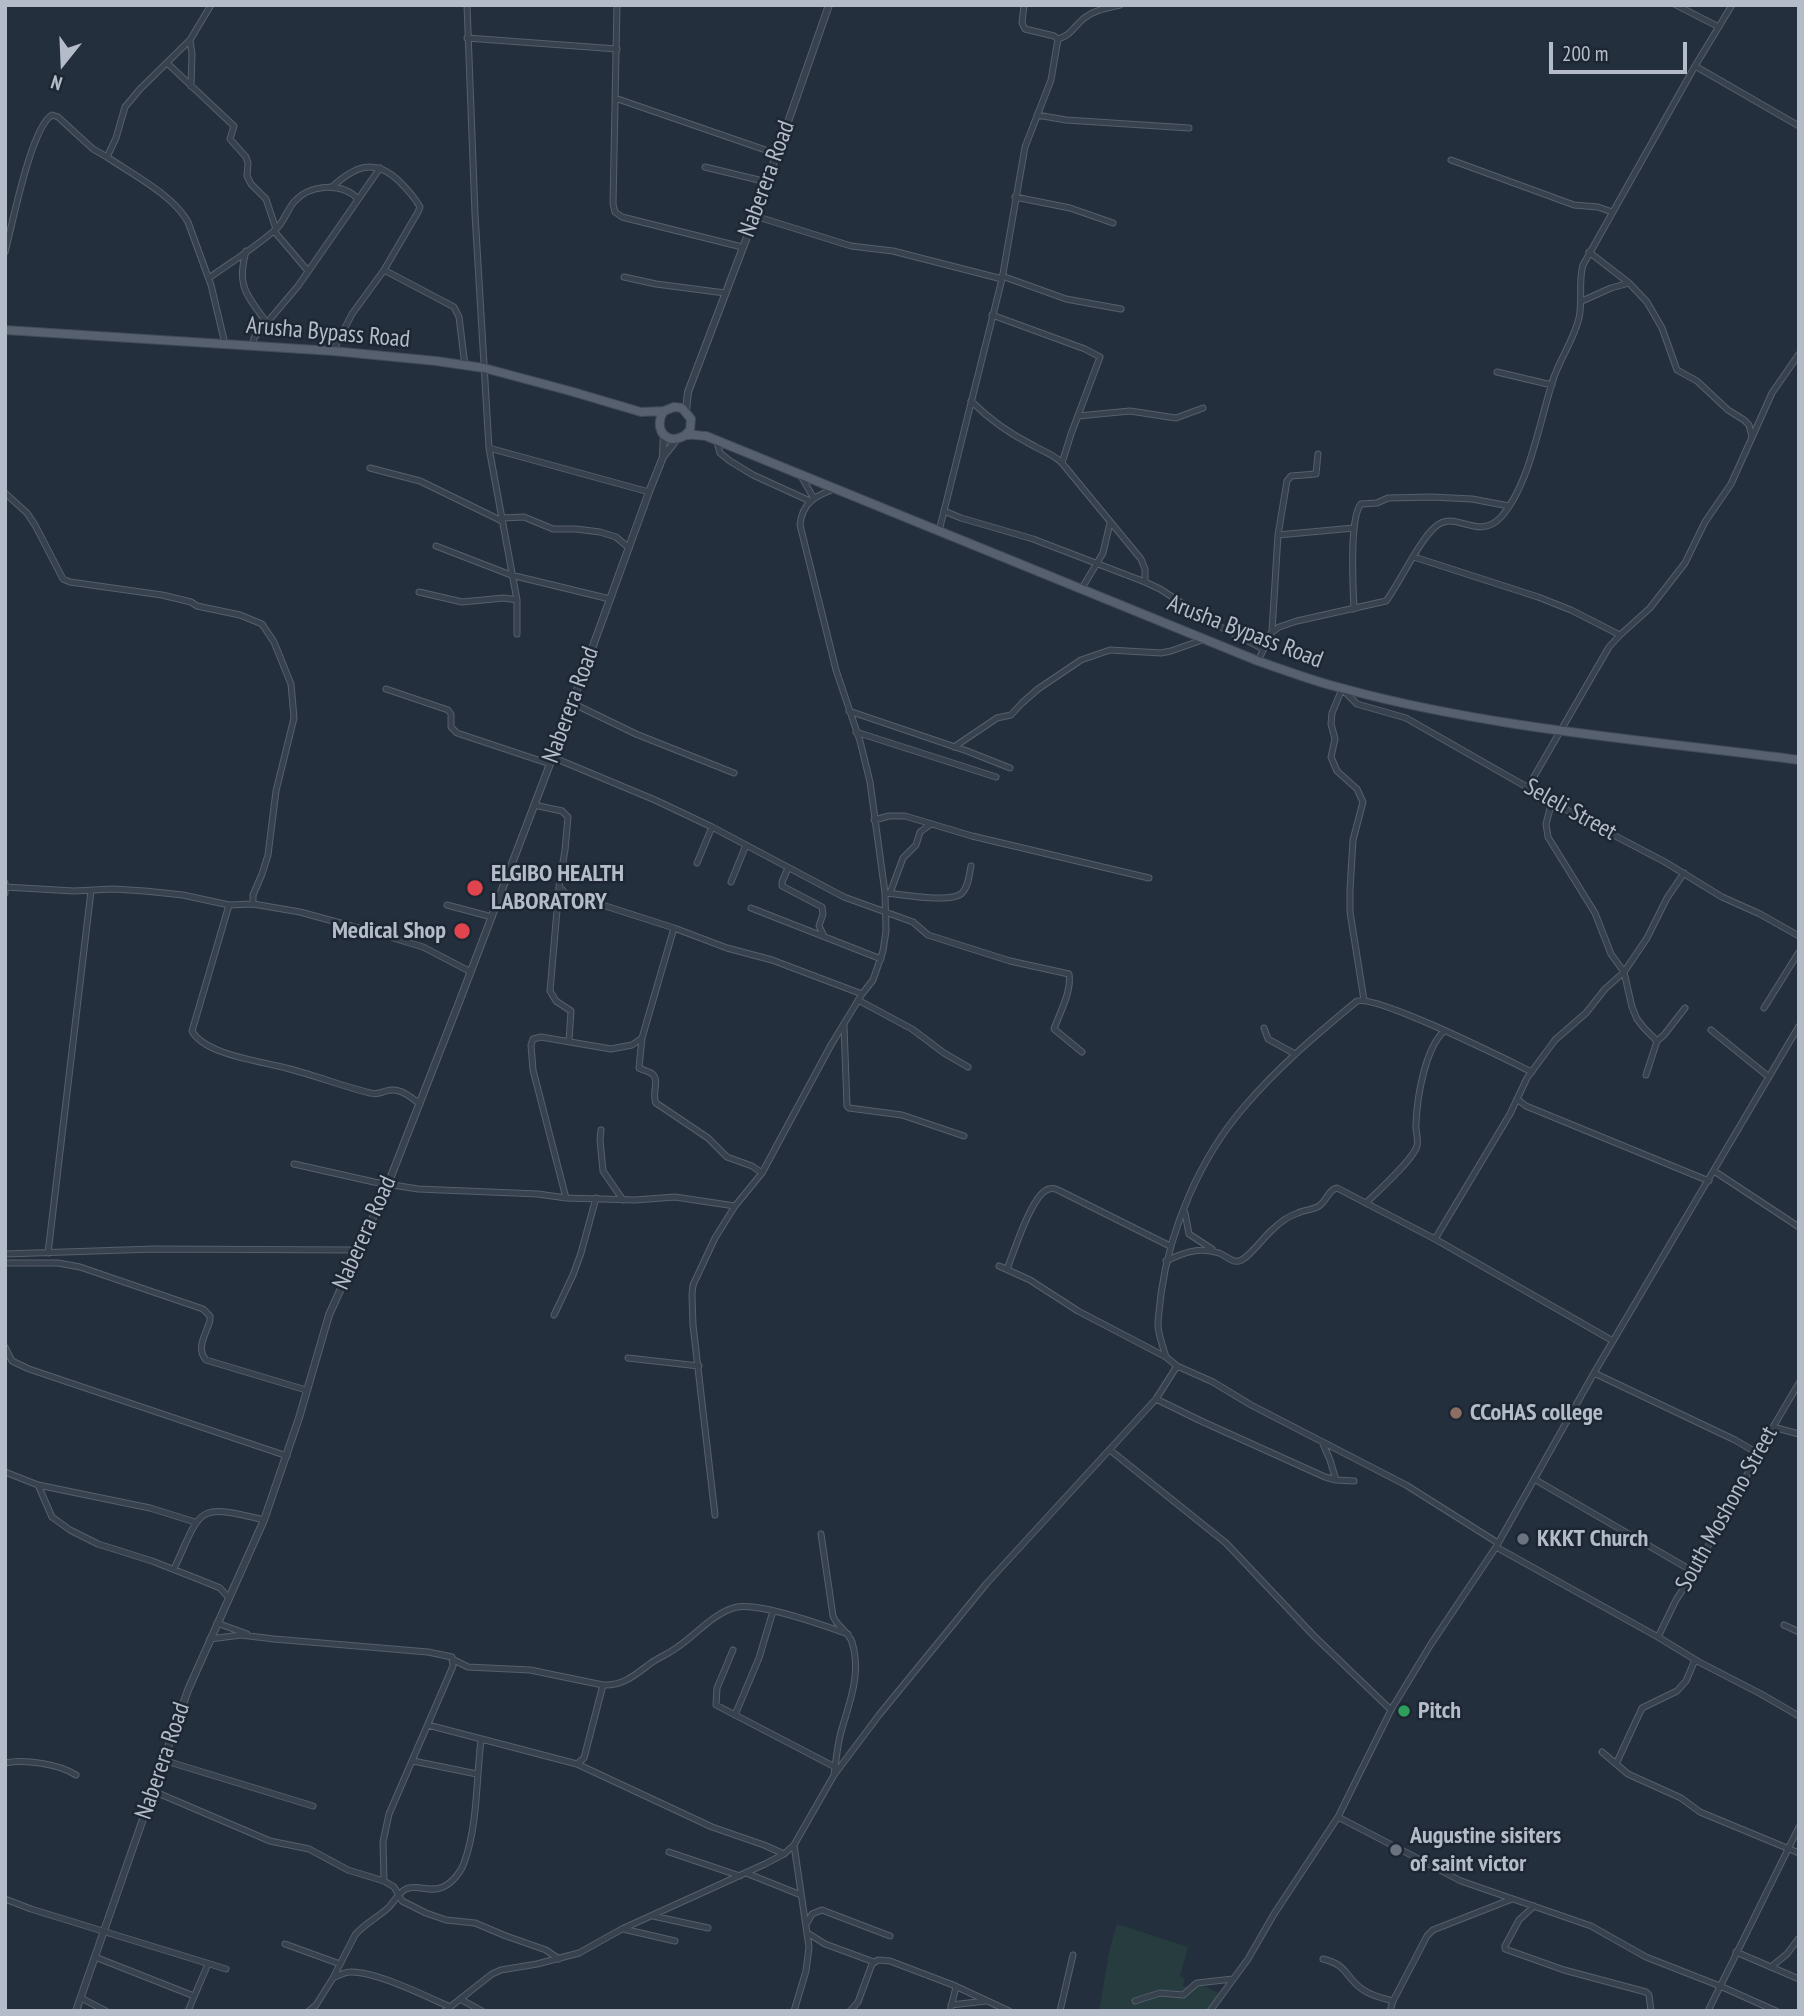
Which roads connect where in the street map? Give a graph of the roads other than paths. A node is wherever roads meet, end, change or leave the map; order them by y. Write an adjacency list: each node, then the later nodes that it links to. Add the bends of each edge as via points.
1 (211, 5): 12 (street)
2 (467, 5): 10 (street)
3 (617, 5): 13 (street)
4 (829, 5): 21 (street, Naberera Road)
5 (1024, 5): 11 (street, via 1025,29)
6 (1120, 5): 11 (street, via 1092,13 1068,36)
7 (1676, 5): 9 (street)
8 (1732, 5): 9 (street)
9 (1719, 27): 15 (street)
10 (467, 38): 13 (street); 55 (street)
11 (1058, 39): 18 (street, via 1053,76)
12 (190, 40): 14 (street); 16 (street)
13 (617, 49): 17 (street)
14 (167, 64): 16 (street); 22 (street, via 125,107)
15 (1695, 66): 19 (street); 30 (street)
16 (191, 86): 33 (street, via 234,126 230,139 246,157 247,176 266,199)
17 (615, 97): 21 (street); 34 (street, via 615,212)
18 (1037, 115): 20 (street); 28 (street)
19 (1799, 126)
20 (1189, 128)
21 (777, 154): 26 (street, Naberera Road)
22 (107, 157): 36 (street, via 58,117 46,119 24,173); 42 (street, via 183,213)
23 (1451, 160): 30 (street, via 1574,205)
24 (705, 167): 26 (street)
25 (380, 168): 27 (street, via 354,170); 29 (street); 38 (street, via 404,185 419,207)
26 (767, 182): 31 (street, Naberera Road)
27 (332, 187): 29 (street); 33 (street, via 302,195)
28 (1015, 197): 32 (street, via 1060,205); 41 (street)
29 (358, 199): 39 (street)
30 (1612, 212): 37 (street)
31 (755, 216): 34 (street, Naberera Road); 41 (street, via 851,246)
32 (1113, 223)
33 (275, 230): 35 (street); 39 (street)
34 (742, 247): 44 (street, Naberera Road)
35 (246, 251): 42 (street); 48 (street, via 243,285)
36 (5, 252)
37 (1589, 252): 43 (street); 45 (street, via 1581,272)
38 (384, 270): 52 (street, via 352,314); 54 (street, via 454,307)
39 (308, 271): 48 (street)
40 (624, 277): 44 (street)
41 (1002, 277): 46 (street, via 1066,299); 47 (street)
42 (209, 278): 50 (street)
43 (1629, 283): 45 (street); 70 (street, via 1654,314 1676,368 1744,420)
44 (725, 293): 58 (street, Naberera Road)
45 (1582, 301): 57 (street)
46 (1121, 309)
47 (992, 315): 59 (street); 65 (street, via 1100,356)
48 (267, 323): 51 (street)
49 (5, 330): 50 (main road, Arusha Bypass Road)
50 (225, 344): 51 (main road, Arusha Bypass Road)
51 (253, 346): 52 (main road, Arusha Bypass Road)
52 (333, 351): 54 (main road, Arusha Bypass Road)
53 (1799, 354): 70 (street, via 1772,393)
54 (466, 366): 55 (main road, Arusha Bypass Road)
55 (484, 368): 64 (main road, Arusha Bypass Road); 73 (street)
56 (1497, 372): 57 (street)
57 (1552, 385): 83 (street, via 1527,467)
58 (688, 392): 60 (street, Naberera Road); 63 (street, Naberera Road)
59 (971, 401): 76 (street, via 998,425); 84 (street)
60 (674, 407): 62 (main road, Arusha Bypass Road); 63 (main road)
61 (1203, 408): 65 (street, via 1176,418 1130,411)
62 (664, 411): 64 (main road, Arusha Bypass Road); 67 (main road)
63 (686, 411): 66 (main road, Arusha Bypass Road)
64 (641, 412): 67 (main road, Arusha Bypass Road)
65 (1077, 416): 76 (street)
66 (691, 419): 68 (main road); 69 (main road, Arusha Bypass Road)
67 (661, 430): 71 (main road, Arusha Bypass Road); 75 (street, Naberera Road)
68 (687, 434): 69 (main road, Arusha Bypass Road); 71 (main road)
69 (706, 436): 72 (main road, Arusha Bypass Road)
70 (1752, 438): 103 (street, via 1685,563 1650,608)
71 (677, 439): 75 (street, Naberera Road)
72 (717, 442): 78 (main road, Arusha Bypass Road); 82 (street, via 720,453 752,475)
73 (489, 448): 80 (street); 85 (street)
74 (1318, 454): 89 (street, via 1316,474 1287,480)
75 (663, 457): 80 (street, Naberera Road)
76 (1062, 463): 86 (street)
77 (370, 468): 85 (street, via 420,481)
78 (801, 475): 79 (main road, Arusha Bypass Road); 82 (street)
79 (834, 489): 82 (street); 88 (main road, Arusha Bypass Road)
80 (649, 492): 91 (street, Naberera Road)
81 (5, 493): 137 (street, via 27,513 63,579 191,602 248,618 267,630 291,684 294,718 276,791 268,855)
82 (812, 499): 110 (street, via 801,513 800,529)
83 (1509, 506): 87 (street, via 1472,499 1388,498 1359,506); 92 (street, via 1498,521 1486,527 1440,523)
84 (944, 511): 88 (street); 93 (street)
85 (502, 519): 91 (street, via 524,517 552,529 600,532); 94 (street)
86 (1110, 523): 93 (street); 95 (street, via 1141,559)
87 (1354, 528): 89 (street); 100 (street)
88 (939, 531): 96 (main road, Arusha Bypass Road)
89 (1278, 535): 101 (street)
90 (436, 546): 94 (street)
91 (629, 548): 98 (street, Naberera Road)
92 (1414, 557): 100 (street, via 1386,601); 103 (street, via 1538,597)
93 (1096, 563): 95 (street); 96 (street)
94 (511, 575): 98 (street); 99 (street)
95 (1144, 582): 105 (street)
96 (1082, 588): 104 (main road, Arusha Bypass Road)
97 (419, 592): 99 (street, via 462,602)
98 (610, 599): 109 (street, Naberera Road)
99 (517, 600): 102 (street)
100 (1353, 609): 101 (street)
101 (1272, 631): 105 (street)
102 (517, 634)
103 (1620, 635): 111 (street)
104 (1205, 639): 106 (main road, Arusha Bypass Road); 113 (street, via 1161,653 1110,650 1080,660 1038,689 1011,715 997,718)
105 (1263, 649): 106 (street)
106 (1258, 661): 107 (main road, Arusha Bypass Road)
107 (1342, 689): 111 (main road, Arusha Bypass Road, via 1460,715); 119 (street, Seleli Street, via 1359,705 1406,718); 152 (street, via 1332,713 1335,739 1331,757 1363,802 1353,840 1350,890)
108 (386, 690): 114 (street, via 448,710 450,727 457,733)
109 (572, 703): 114 (street, Naberera Road); 117 (street)
110 (849, 711): 112 (street); 113 (street)
111 (1562, 730): 115 (main road, Arusha Bypass Road); 119 (street)
112 (856, 732): 118 (street); 122 (street, via 870,782)
113 (954, 747): 116 (street)
114 (551, 760): 121 (street, Naberera Road); 124 (street, via 642,794)
115 (1799, 760)
116 (1010, 768)
117 (734, 773)
118 (996, 777)
119 (1528, 787): 120 (street, Seleli Street)
120 (1552, 801): 129 (street, Seleli Street); 149 (street, via 1548,837 1595,913 1611,954)
121 (534, 805): 133 (street, via 562,811 568,817); 142 (street, Naberera Road)
122 (874, 820): 123 (street, via 897,816); 136 (street)
123 (932, 824): 130 (street); 136 (street, via 920,832 917,843 903,858)
124 (712, 827): 125 (street); 126 (street)
125 (746, 845): 128 (street); 131 (street)
126 (697, 863)
127 (971, 866): 136 (street, via 964,892 953,898)
128 (788, 867): 141 (street, via 844,897); 144 (street, via 782,886 822,907 819,926)
129 (1684, 873): 145 (street, Seleli Street); 149 (street)
130 (1149, 878)
131 (731, 882)
132 (5, 886): 134 (street); 135 (street)
133 (559, 887): 143 (street, via 565,893); 161 (street, via 550,991 571,1011)
134 (92, 891): 138 (street, via 171,893); 190 (street)
135 (5, 893)
136 (888, 893): 141 (street)
137 (253, 904): 138 (street); 148 (street, via 377,933 430,950)
138 (229, 905): 170 (street, via 192,1031 196,1039 243,1058 373,1094 401,1091)
139 (447, 905): 142 (street)
140 (751, 908): 144 (street)
141 (886, 912): 147 (street); 163 (street, via 917,924 928,935 1069,974 1054,1029)
142 (492, 917): 148 (street, Naberera Road)
143 (674, 928): 150 (street); 160 (street)
144 (824, 936): 147 (street)
145 (1799, 936)
146 (1799, 953): 153 (street)
147 (881, 959): 150 (street)
148 (471, 972): 170 (street, Naberera Road)
149 (1624, 972): 162 (street, via 1637,1018); 166 (street, via 1555,1040)
150 (862, 994): 151 (street)
151 (858, 1000): 155 (street); 165 (street)
152 (1364, 1000): 159 (street); 164 (street, via 1357,1001)
153 (1764, 1008)
154 (1685, 1009): 162 (street)
155 (845, 1022): 172 (street, via 849,1108 902,1115); 175 (street)
156 (1799, 1026): 168 (street)
157 (1264, 1028): 164 (street, via 1268,1038)
158 (1711, 1030): 168 (street)
159 (1444, 1031): 166 (street); 181 (street, via 1435,1041 1422,1082 1416,1148)
160 (642, 1038): 161 (street, via 611,1049); 175 (street, via 639,1068 656,1078 656,1103 708,1138 727,1157)
161 (569, 1041): 178 (street, via 537,1037 531,1045)
162 (1657, 1041): 167 (street)
163 (1082, 1052)
164 (1295, 1054): 183 (street, via 1238,1115 1202,1170)
165 (968, 1067)
166 (1532, 1072): 169 (street)
167 (1646, 1075)
168 (1769, 1077): 174 (street)
169 (1517, 1099): 176 (street); 185 (street)
170 (419, 1104): 177 (street, Naberera Road)
171 (601, 1130): 180 (street, via 603,1171)
172 (964, 1136)
173 (294, 1164): 177 (street)
174 (1714, 1171): 176 (street); 184 (street)
175 (762, 1173): 182 (street)
176 (1709, 1181): 196 (street)
177 (388, 1185): 178 (street); 187 (street, Naberera Road)
178 (566, 1198): 179 (street)
179 (596, 1198): 180 (street); 195 (street, via 581,1253)
180 (624, 1200): 182 (street, via 675,1197)
181 (1366, 1203): 185 (street); 188 (street, via 1333,1188 1321,1204 1293,1214 1271,1230 1242,1260)
182 (735, 1206): 200 (street, via 693,1285)
183 (1185, 1210): 186 (street); 188 (street, via 1192,1237)
184 (1799, 1227)
185 (1435, 1239): 196 (street)
186 (1170, 1245): 191 (street); 194 (street, via 1054,1188 1047,1189 1032,1208)
187 (357, 1250): 190 (street); 204 (street, Naberera Road, via 329,1315)
188 (1218, 1253): 191 (street, via 1202,1249)
189 (5, 1254): 190 (street)
190 (48, 1254)
191 (1166, 1261): 198 (street, via 1158,1329)
192 (5, 1262): 204 (street, via 80,1267 203,1309 211,1320 201,1348 206,1360)
193 (999, 1266): 194 (street)
194 (1007, 1269): 198 (street)
195 (554, 1315)
196 (1613, 1341): 202 (street)
197 (5, 1347): 211 (street, via 12,1361 29,1370)
198 (1166, 1357): 201 (street)
199 (628, 1358): 200 (street)
200 (699, 1366): 217 (street)
201 (1177, 1366): 205 (street); 208 (street)
202 (1594, 1373): 210 (street); 213 (street)
203 (1799, 1383): 206 (street, South Moshono Street)
204 (306, 1390): 211 (street, Naberera Road)
205 (1156, 1399): 209 (street); 214 (street)
206 (1773, 1427): 207 (street); 210 (street, South Moshono Street)
207 (1799, 1434)
208 (1322, 1443): 214 (street); 221 (street, via 1406,1485)
209 (1110, 1450): 237 (street, via 1226,1543); 251 (street, via 987,1583)
210 (1759, 1454): 223 (street, South Moshono Street)
211 (287, 1456): 218 (street, Naberera Road)
212 (5, 1472): 216 (street)
213 (1534, 1479): 221 (street); 223 (street)
214 (1336, 1480): 215 (street)
215 (1354, 1481)
216 (38, 1485): 219 (street); 222 (street, via 52,1517 60,1524 98,1544)
217 (715, 1515)
218 (264, 1520): 219 (street, via 215,1510); 224 (street, Naberera Road)
219 (195, 1522): 222 (street)
220 (821, 1534): 229 (street, via 833,1616)
221 (1497, 1545): 231 (street); 237 (street)
222 (174, 1569): 224 (street, via 217,1587)
223 (1694, 1572): 231 (street, South Moshono Street)
224 (228, 1597): 226 (street, Naberera Road)
225 (773, 1611): 229 (street); 236 (street, via 733,1608 632,1678); 238 (street)
226 (217, 1623): 230 (street); 232 (street, Naberera Road)
227 (1784, 1625): 228 (street)
228 (1799, 1632)
229 (848, 1634): 248 (street, via 855,1656 855,1683)
230 (251, 1635): 232 (street); 234 (street, via 428,1652)
231 (1658, 1637): 235 (street)
232 (210, 1639): 243 (street, Naberera Road)
233 (733, 1650): 238 (street, via 715,1699 718,1707)
234 (453, 1660): 236 (street, via 468,1667 530,1670); 240 (street)
235 (1695, 1660): 239 (street); 246 (street, via 1678,1691 1642,1708)
236 (603, 1685): 247 (street, via 584,1758)
237 (1391, 1710): 254 (street)
238 (735, 1715): 248 (street)
239 (1799, 1716)
240 (428, 1725): 241 (street); 244 (street)
241 (481, 1740): 247 (street); 249 (street)
242 (1602, 1752): 246 (street)
243 (163, 1760): 252 (street, Naberera Road); 253 (street)
244 (413, 1761): 249 (street); 262 (street, via 385,1828)
245 (5, 1763): 250 (street, via 61,1767)
246 (1616, 1764): 257 (street, via 1704,1814)
247 (577, 1765): 260 (street)
248 (835, 1767): 251 (street)
249 (477, 1774): 264 (street, via 462,1869 442,1888 408,1888)
250 (76, 1775)
251 (834, 1775): 256 (street)
252 (153, 1791): 262 (street, via 270,1841 309,1849 348,1870); 272 (street, Naberera Road)
253 (313, 1806)
254 (1338, 1817): 266 (street, via 1461,1881); 289 (street)
255 (1799, 1827): 257 (street)
256 (794, 1845): 260 (street); 263 (street)
257 (1787, 1848): 259 (street); 278 (street)
258 (669, 1852): 261 (street)
259 (1799, 1853)
260 (783, 1854): 261 (street)
261 (743, 1874): 263 (street); 268 (street)
262 (384, 1881): 264 (street)
263 (801, 1895): 269 (street)
264 (398, 1896): 281 (street, via 438,1917 475,1923); 285 (street, via 355,1935)
265 (5, 1899): 272 (street)
266 (1512, 1899): 267 (street); 298 (street, via 1433,1930)
267 (1534, 1906): 291 (street, via 1591,1926 1646,1957); 312 (street, via 1519,1920 1506,1949 1646,1992)
268 (651, 1916): 270 (street); 271 (street)
269 (807, 1923): 273 (street); 274 (street, via 811,1914 822,1910)
270 (622, 1928): 276 (street); 281 (street)
271 (708, 1928)
272 (104, 1931): 280 (street, Naberera Road); 284 (street)
273 (809, 1934): 283 (street); 306 (street, via 806,1971)
274 (890, 1936)
275 (1799, 1938): 286 (street)
276 (675, 1941)
277 (285, 1944): 285 (street)
278 (1736, 1952): 286 (street); 291 (street)
279 (1073, 1955): 309 (street)
280 (95, 1957): 293 (street); 294 (street, Naberera Road)
281 (559, 1959): 295 (street, via 496,1972)
282 (1323, 1959): 298 (street, via 1339,1964 1369,1994)
283 (874, 1962): 292 (street, via 890,1961); 307 (street)
284 (208, 1964): 287 (street); 293 (street)
285 (340, 1964): 288 (street)
286 (1771, 1967): 290 (street)
287 (226, 1969)
288 (333, 1978): 300 (street, via 361,1973 394,1983); 304 (street)
289 (1233, 1979): 297 (street, via 1200,1982 1185,1994 1160,1993); 310 (street)
290 (1799, 1979)
291 (1720, 1986): 313 (street); 314 (street)
292 (956, 1987): 296 (street); 299 (street)
293 (194, 1996): 303 (street)
294 (81, 1998): 301 (street, Naberera Road); 302 (street)
295 (460, 1999): 300 (street); 305 (street)
296 (986, 2001): 299 (street); 308 (street)
297 (1135, 2001)
298 (1393, 2001): 311 (street)
299 (951, 2008)
300 (447, 2009)
301 (76, 2011)
302 (106, 2011)
303 (188, 2011)
304 (309, 2011)
305 (482, 2011)
306 (794, 2011)
307 (850, 2011)
308 (1009, 2011)
309 (1060, 2011)
310 (1210, 2011)
311 (1390, 2011)
312 (1651, 2011)
313 (1708, 2011)
314 (1776, 2011)

